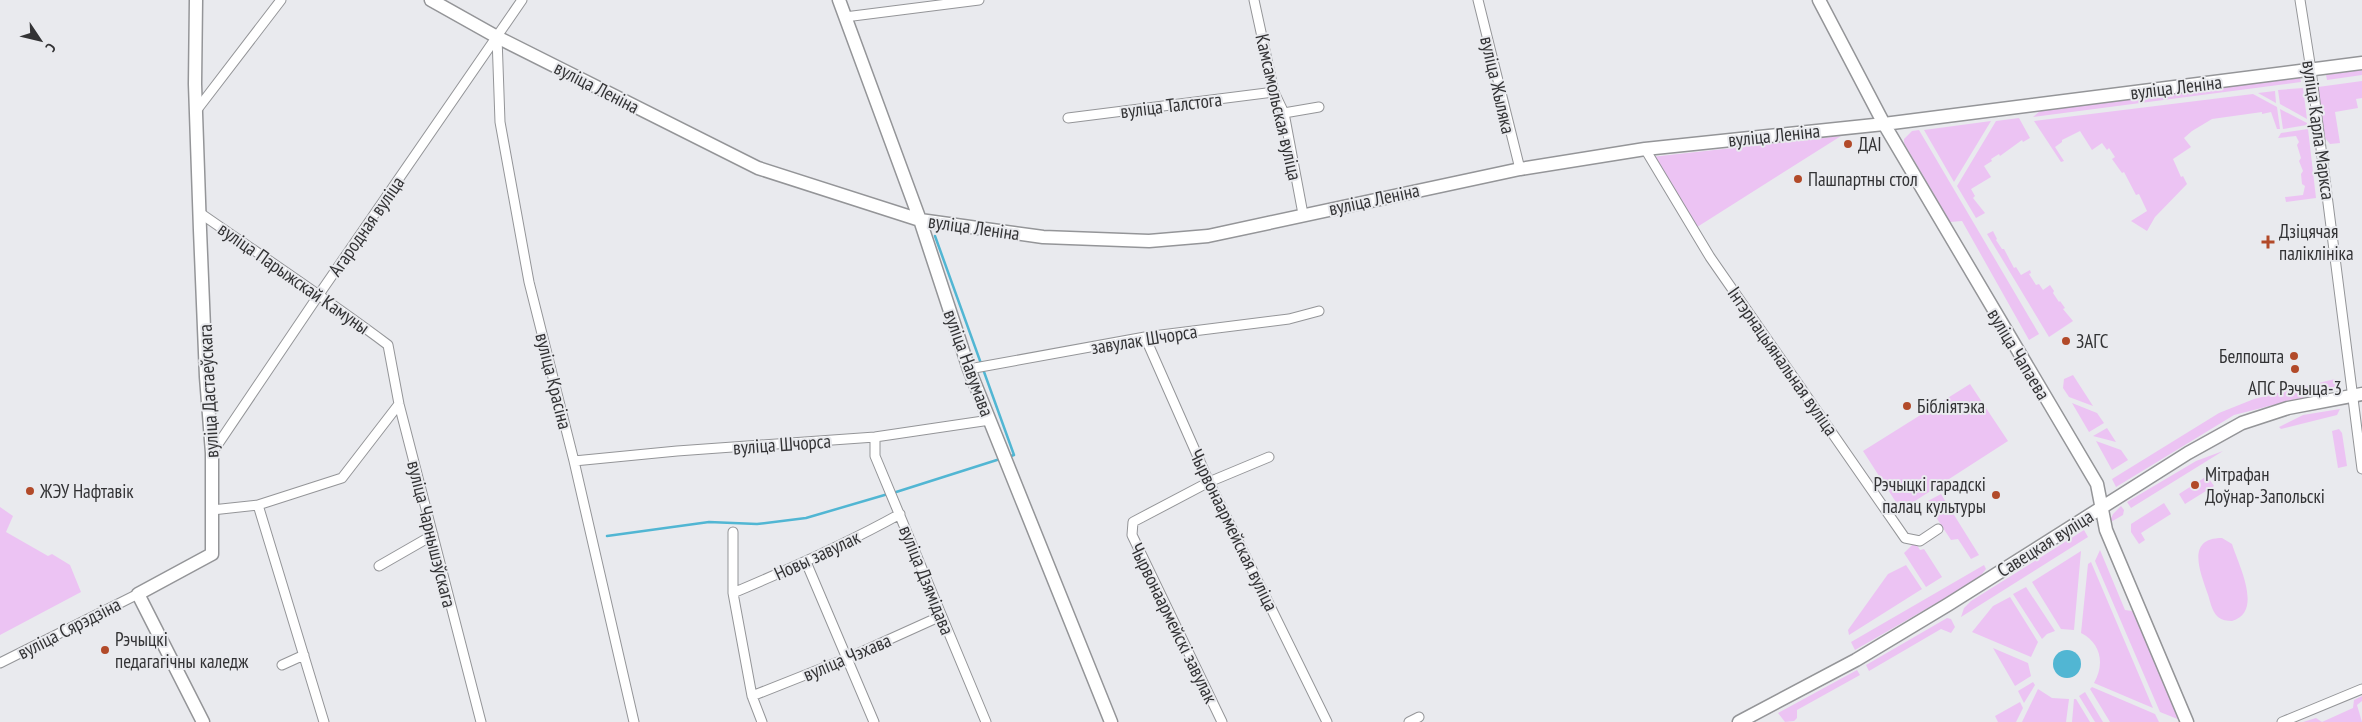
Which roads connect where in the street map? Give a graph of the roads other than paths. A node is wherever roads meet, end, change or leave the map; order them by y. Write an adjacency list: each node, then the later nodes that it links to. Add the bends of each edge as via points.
1 (196, 0): 17 (street, вуліца Дастаеўскага)
2 (282, 0): 17 (street)
3 (430, 0): 12 (street, вуліца Леніна)
4 (522, 0): 12 (street, Агародная вуліца)
5 (839, 0): 11 (street, вуліца Навумава)
6 (979, 0): 11 (street)
7 (1254, 0): 15 (street, Камсамольская вуліца)
8 (1478, 0): 22 (street, вуліца Жыляка)
9 (1819, 0): 20 (street, вуліца Чапаева)
10 (2300, 0): 14 (street, вуліца Карла Маркса)
11 (845, 17): 25 (street, вуліца Навумава)
12 (497, 37): 25 (street, вуліца Леніна, via 758,168); 26 (street, Агародная вуліца); 37 (street, вуліца Красіна, via 500,122 529,282)
13 (2362, 63): 14 (street, вуліца Леніна)
14 (2311, 70): 20 (street, вуліца Леніна); 31 (street, вуліца Карла Маркса)
15 (1274, 92): 18 (street, Камсамольская вуліца); 19 (street, вуліца Талстога)
16 (1320, 107): 18 (street)
17 (196, 111): 23 (street, вуліца Дастаеўскага)
18 (1284, 113): 24 (street, Камсамольская вуліца)
19 (1068, 118)
20 (1884, 124): 21 (street, вуліца Леніна); 41 (street, вуліца Чапаева, via 2096,484)
21 (1645, 149): 22 (street, вуліца Леніна); 44 (street, Інтэрнацыянальная вуліца, via 1710,256 1905,538 1920,541)
22 (1520, 169): 24 (street, вуліца Леніна)
23 (200, 213): 26 (street, вуліца Парыжскай Камуны); 35 (street, вуліца Дастаеўскага)
24 (1303, 214): 25 (street, вуліца Леніна, via 1208,236 1149,241 1043,238)
25 (920, 220): 30 (street, вуліца Навумава)
26 (320, 293): 29 (street, вуліца Парыжскай Камуны); 35 (street, Агародная вуліца)
27 (1320, 311): 28 (street, завулак Шчорса, via 1289,319)
28 (1145, 337): 30 (street, завулак Шчорса); 39 (street, Чырвонаармейская вуліца)
29 (388, 345): 32 (street, вуліца Чарнышэўскага)
30 (969, 369): 33 (street, вуліца Навумава)
31 (2357, 395): 38 (street, вуліца Карла Маркса); 41 (street, Савецкая вуліца, via 2288,408 2242,423)
32 (399, 404): 40 (street, via 342,478); 46 (street, вуліца Чарнышэўскага)
33 (990, 420): 34 (street, вуліца Шчорса); 66 (street, вуліца Навумава)
34 (875, 437): 37 (street, вуліца Шчорса); 43 (street, вуліца Дзямідава, via 875,456)
35 (212, 453): 42 (street, вуліца Дастаеўскага)
36 (1268, 457): 39 (street)
37 (574, 461): 62 (street, вуліца Красіна)
38 (2362, 469)
39 (1209, 482): 67 (street, Чырвонаармейскі завулак, via 1133,522 1132,535); 68 (street, Чырвонаармейская вуліца)
40 (258, 505): 42 (street); 52 (street)
41 (2102, 508): 70 (street, Савецкая вуліца, via 1856,660); 71 (street, вуліца Чапаева, via 2106,530)
42 (212, 510): 50 (street, вуліца Дастаеўскага, via 212,554)
43 (900, 514): 47 (street, Новы завулак); 51 (street, вуліца Дзямідава)
44 (1938, 529)
45 (733, 532): 49 (street)
46 (433, 535): 48 (street); 61 (street, вуліца Чарнышэўскага)
47 (806, 562): 49 (street, Новы завулак); 53 (street)
48 (379, 566)
49 (733, 593): 57 (street)
50 (138, 594): 54 (street, вуліца Сярэдзіна); 59 (street)
51 (941, 616): 53 (street, вуліца Чэхава); 65 (street, вуліца Дзямідава)
52 (304, 654): 55 (street); 60 (street)
53 (848, 658): 57 (street, вуліца Чэхава); 64 (street)
54 (0, 663)
55 (282, 665)
56 (2362, 689): 72 (street)
57 (752, 696): 63 (street)
58 (1419, 718): 69 (street)
59 (203, 722)
60 (324, 722)
61 (481, 722)
62 (634, 722)
63 (762, 722)
64 (874, 722)
65 (986, 722)
66 (1111, 722)
67 (1222, 722)
68 (1327, 722)
69 (1409, 722)
70 (1739, 722)
71 (2187, 722)
72 (2282, 722)

